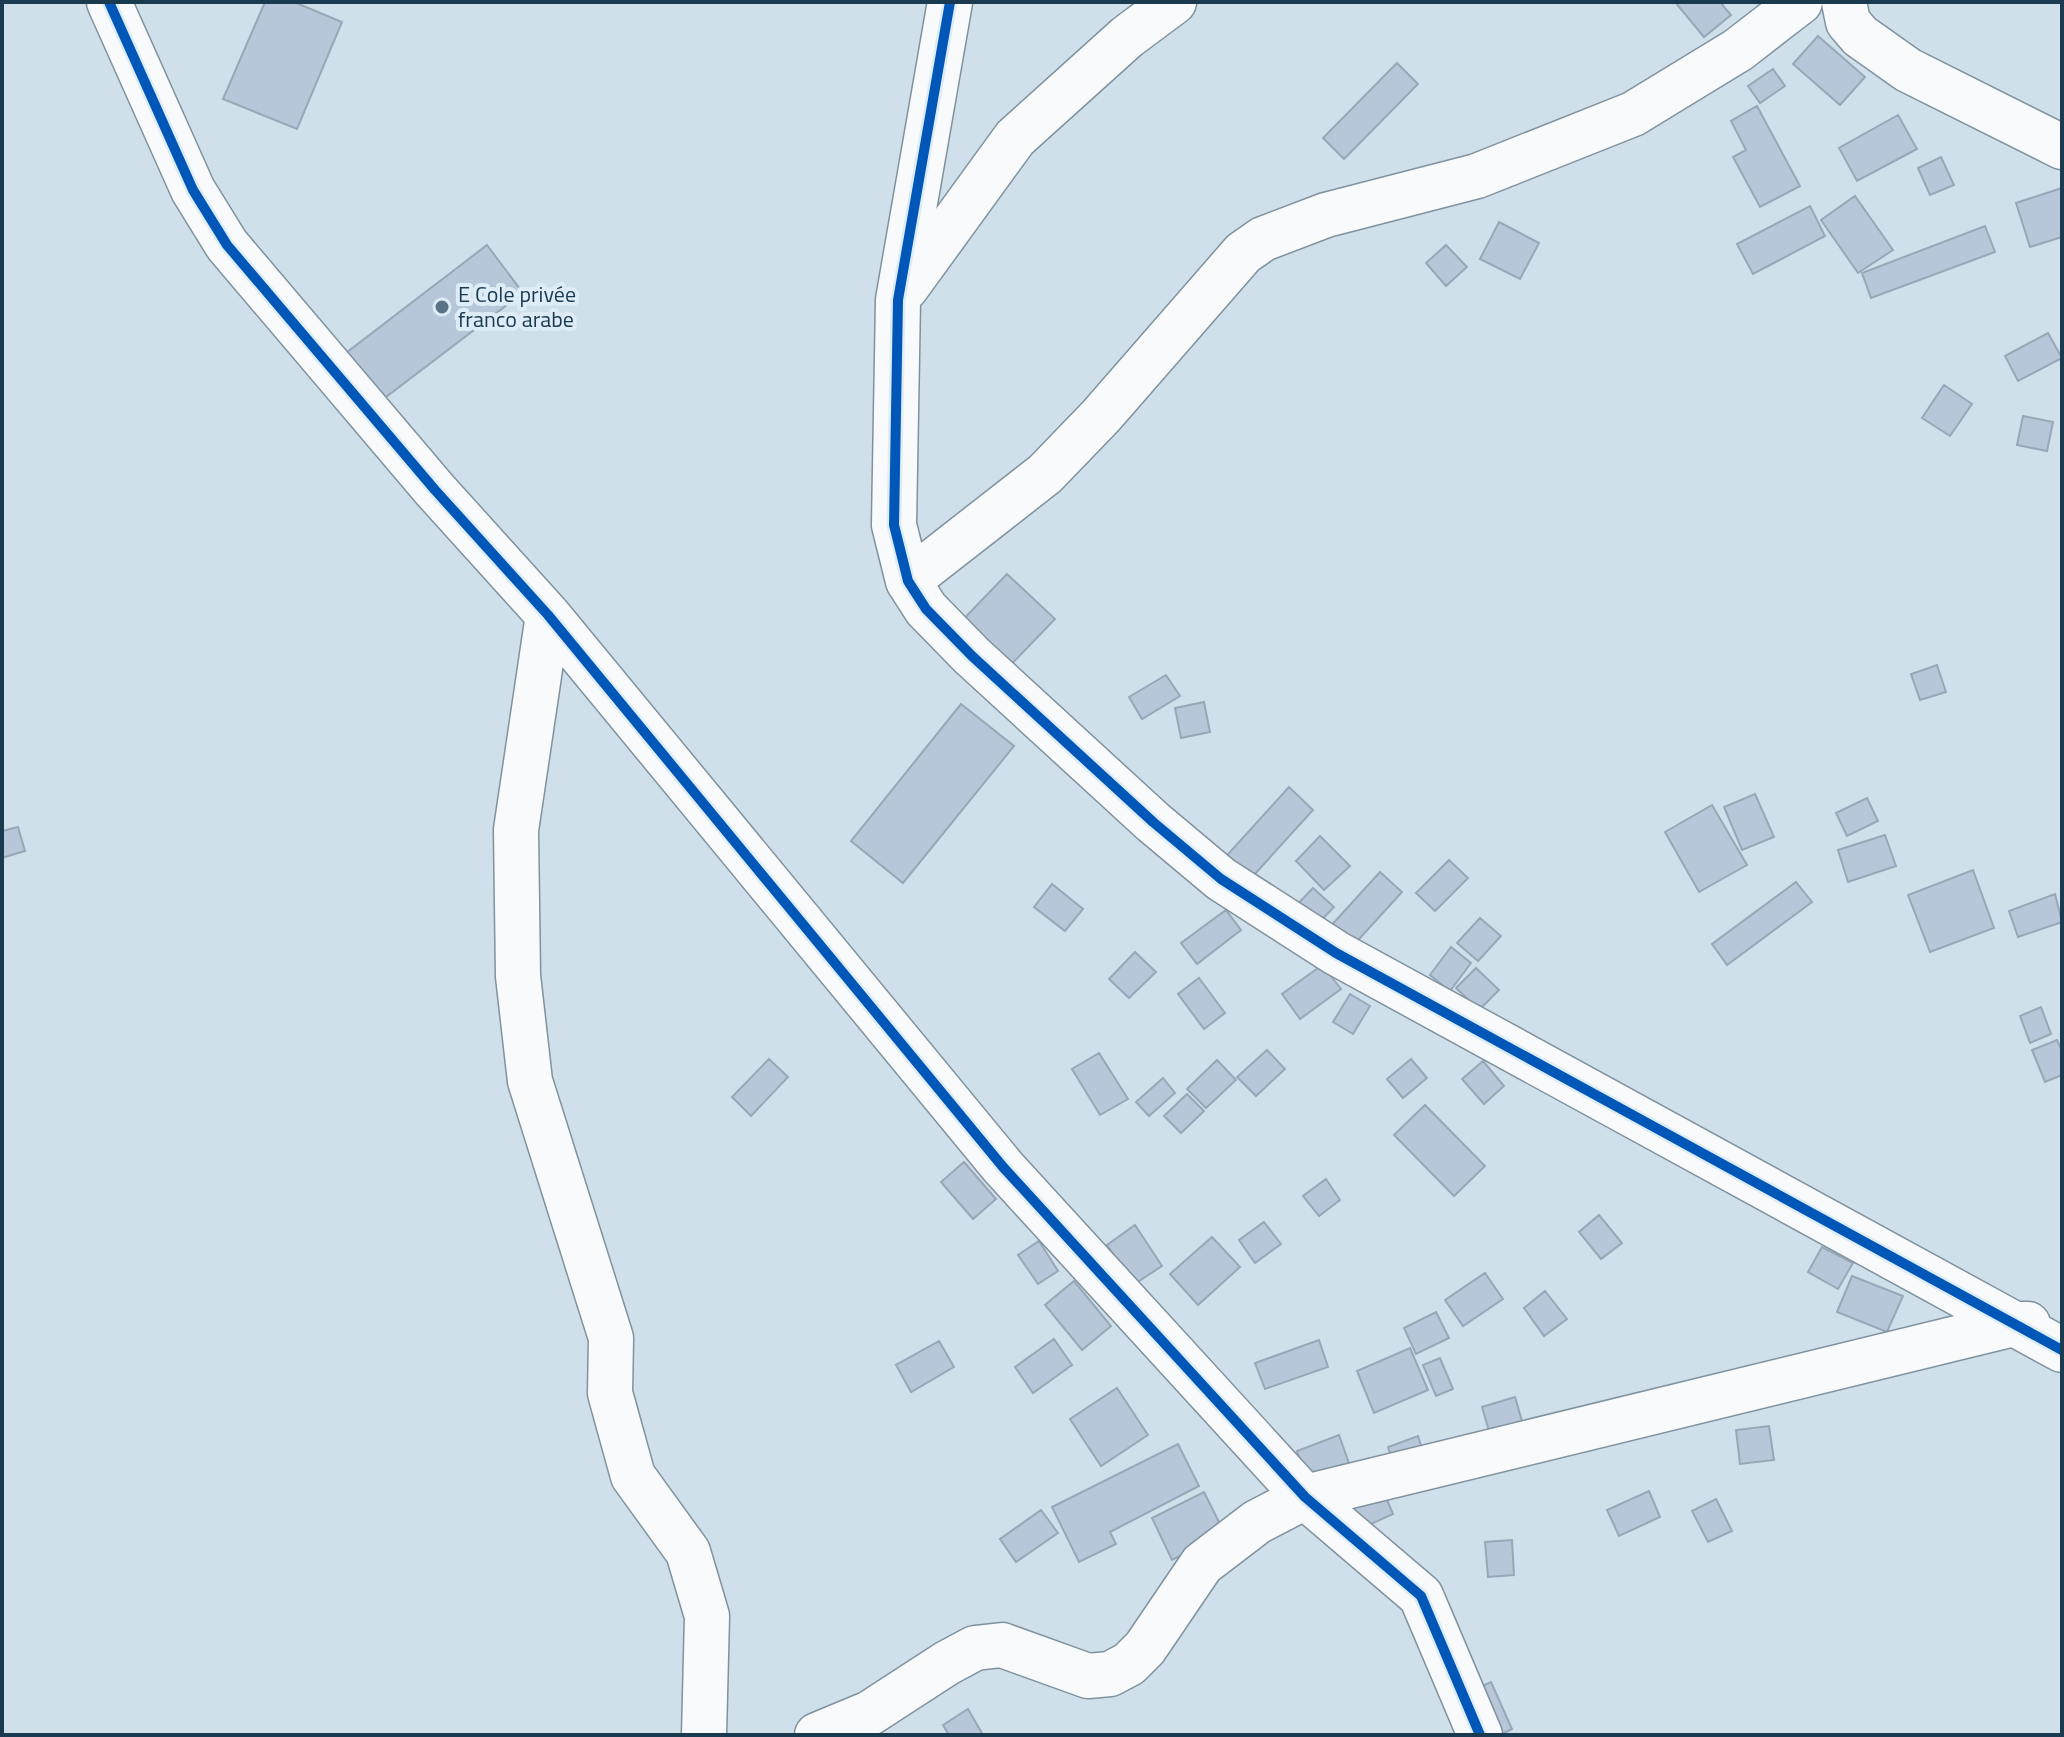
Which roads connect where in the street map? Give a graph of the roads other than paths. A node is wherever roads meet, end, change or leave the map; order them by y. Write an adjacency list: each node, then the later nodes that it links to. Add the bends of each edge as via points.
1 (109, 2): 9 (street, via 193,190 227,245)
2 (950, 2): 7 (street)
3 (1174, 2): 7 (street, via 1015,138)
4 (1800, 2): 8 (street, via 1738,50 1633,114 1477,176 1326,215 1263,239 1243,253 1045,474)
5 (1844, 2): 6 (street, via 1848,22 1860,36 1908,70)
6 (2062, 147)
7 (898, 300): 8 (street, via 894,525)
8 (908, 581): 10 (street, via 926,609 972,656 1221,879 1336,953)
9 (548, 615): 13 (street, via 1003,1167); 14 (street, via 516,830 518,976 530,1081 611,1338 610,1393 633,1476 688,1552 707,1616)
10 (2014, 1324): 11 (street); 12 (street); 13 (street)
11 (2062, 1326)
12 (2062, 1350)
13 (1305, 1497): 15 (street, via 1257,1522 1202,1564 1145,1648 1110,1674 1088,1676 1002,1645 975,1648 870,1713); 16 (street, via 1421,1596)
14 (704, 1735)
15 (817, 1735)
16 (1480, 1735)

